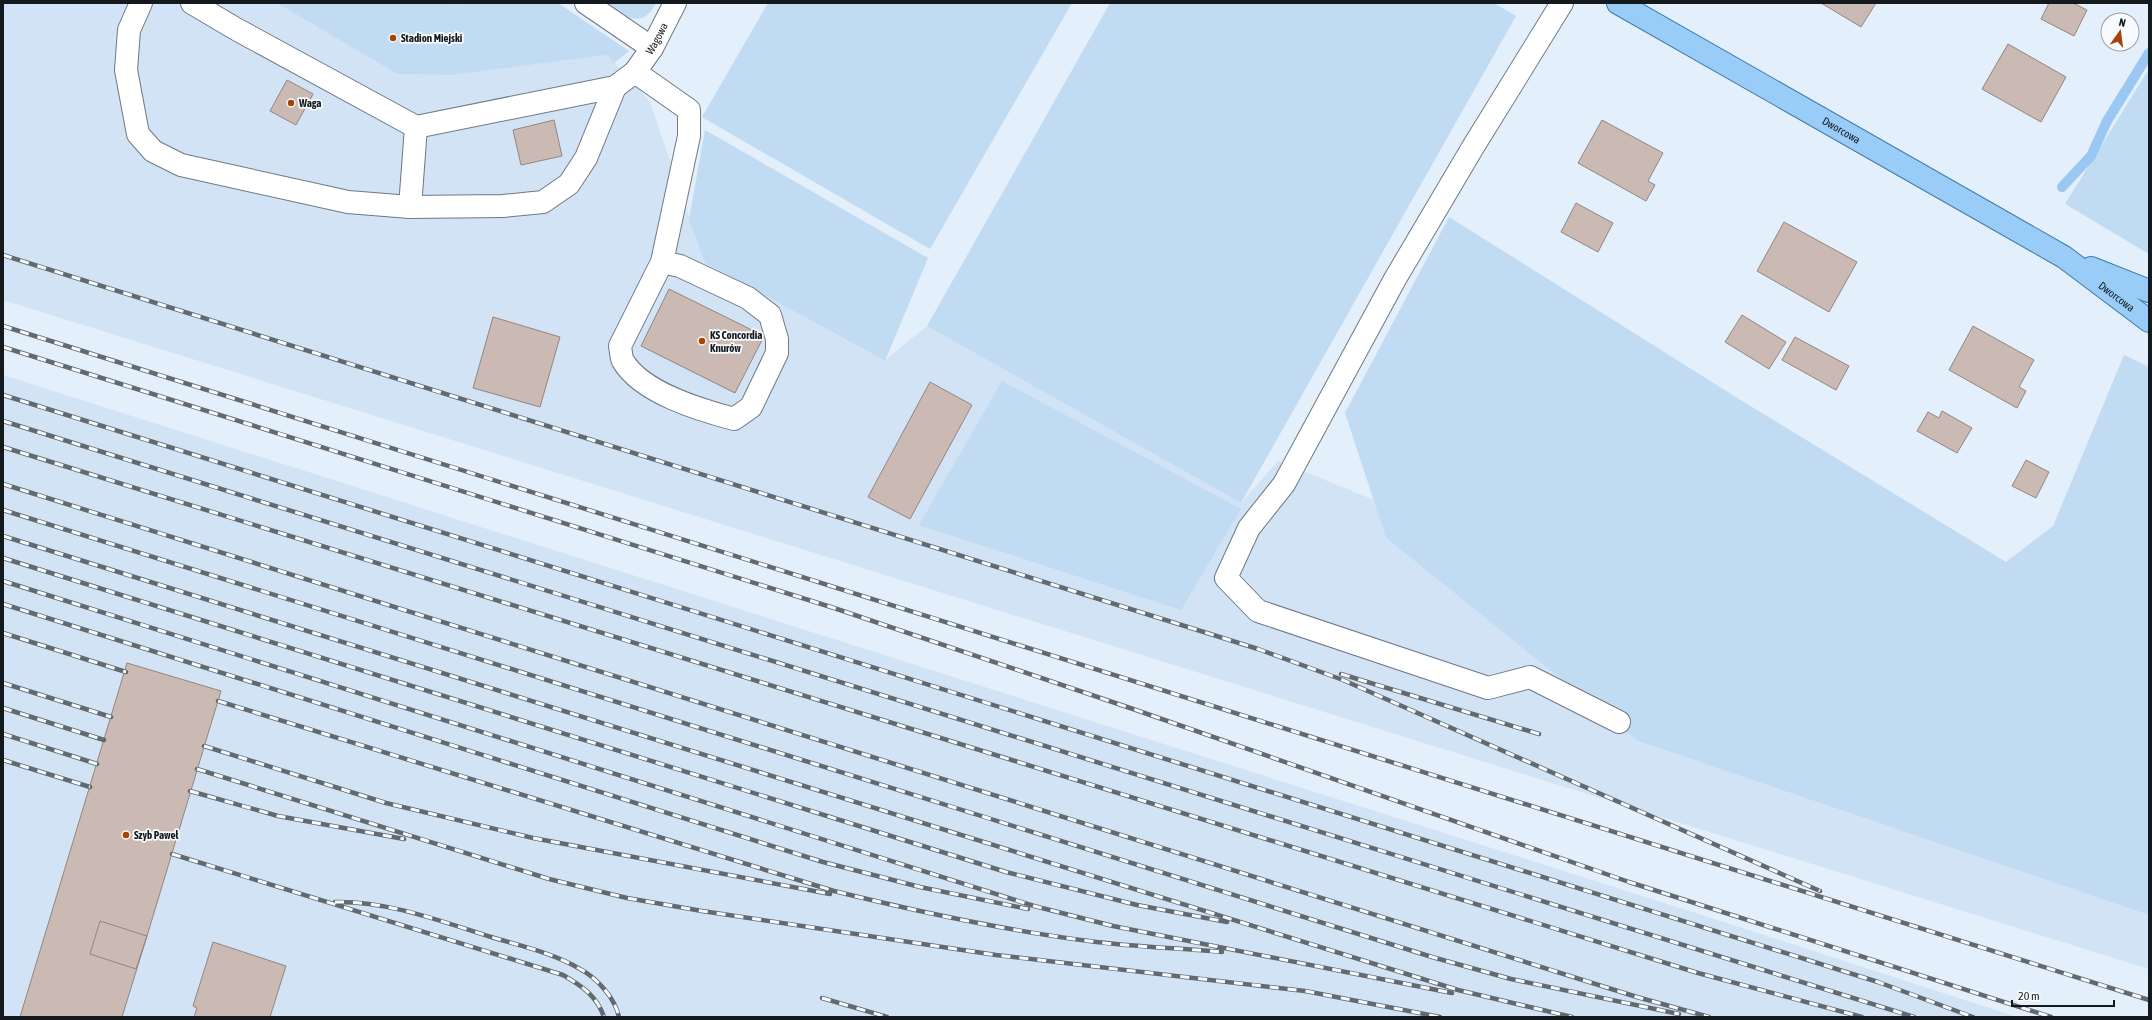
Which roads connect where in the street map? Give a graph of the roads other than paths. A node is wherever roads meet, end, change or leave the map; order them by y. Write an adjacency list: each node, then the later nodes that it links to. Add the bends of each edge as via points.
1 (141, 3): 11 (street, via 129,30 126,70 138,134 153,151 181,165 235,178 348,202)
2 (192, 3): 10 (street)
3 (586, 3): 7 (street)
4 (675, 3): 7 (street, Wagowa)
5 (1562, 3): 16 (street, via 1395,279 1284,484 1249,528 1226,578 1258,611 1488,688 1530,677)
6 (1618, 3): 12 (main road, Dworcowa)
7 (652, 48): 8 (street, Wagowa)
8 (634, 72): 9 (street, Wagowa); 13 (street, via 689,110 690,136)
9 (615, 87): 10 (street); 11 (street, via 586,158 569,184 543,202 503,206)
10 (416, 127): 11 (street)
11 (410, 207)
12 (2064, 257): 14 (main road, Dworcowa); 15 (main road, Dworcowa)
13 (662, 262): 13 (street, via 620,346 622,361 646,385 697,409 734,420 751,407 777,353 777,339 770,315 748,298 680,266)
14 (2149, 291)
15 (2149, 321)
16 (1619, 722)

